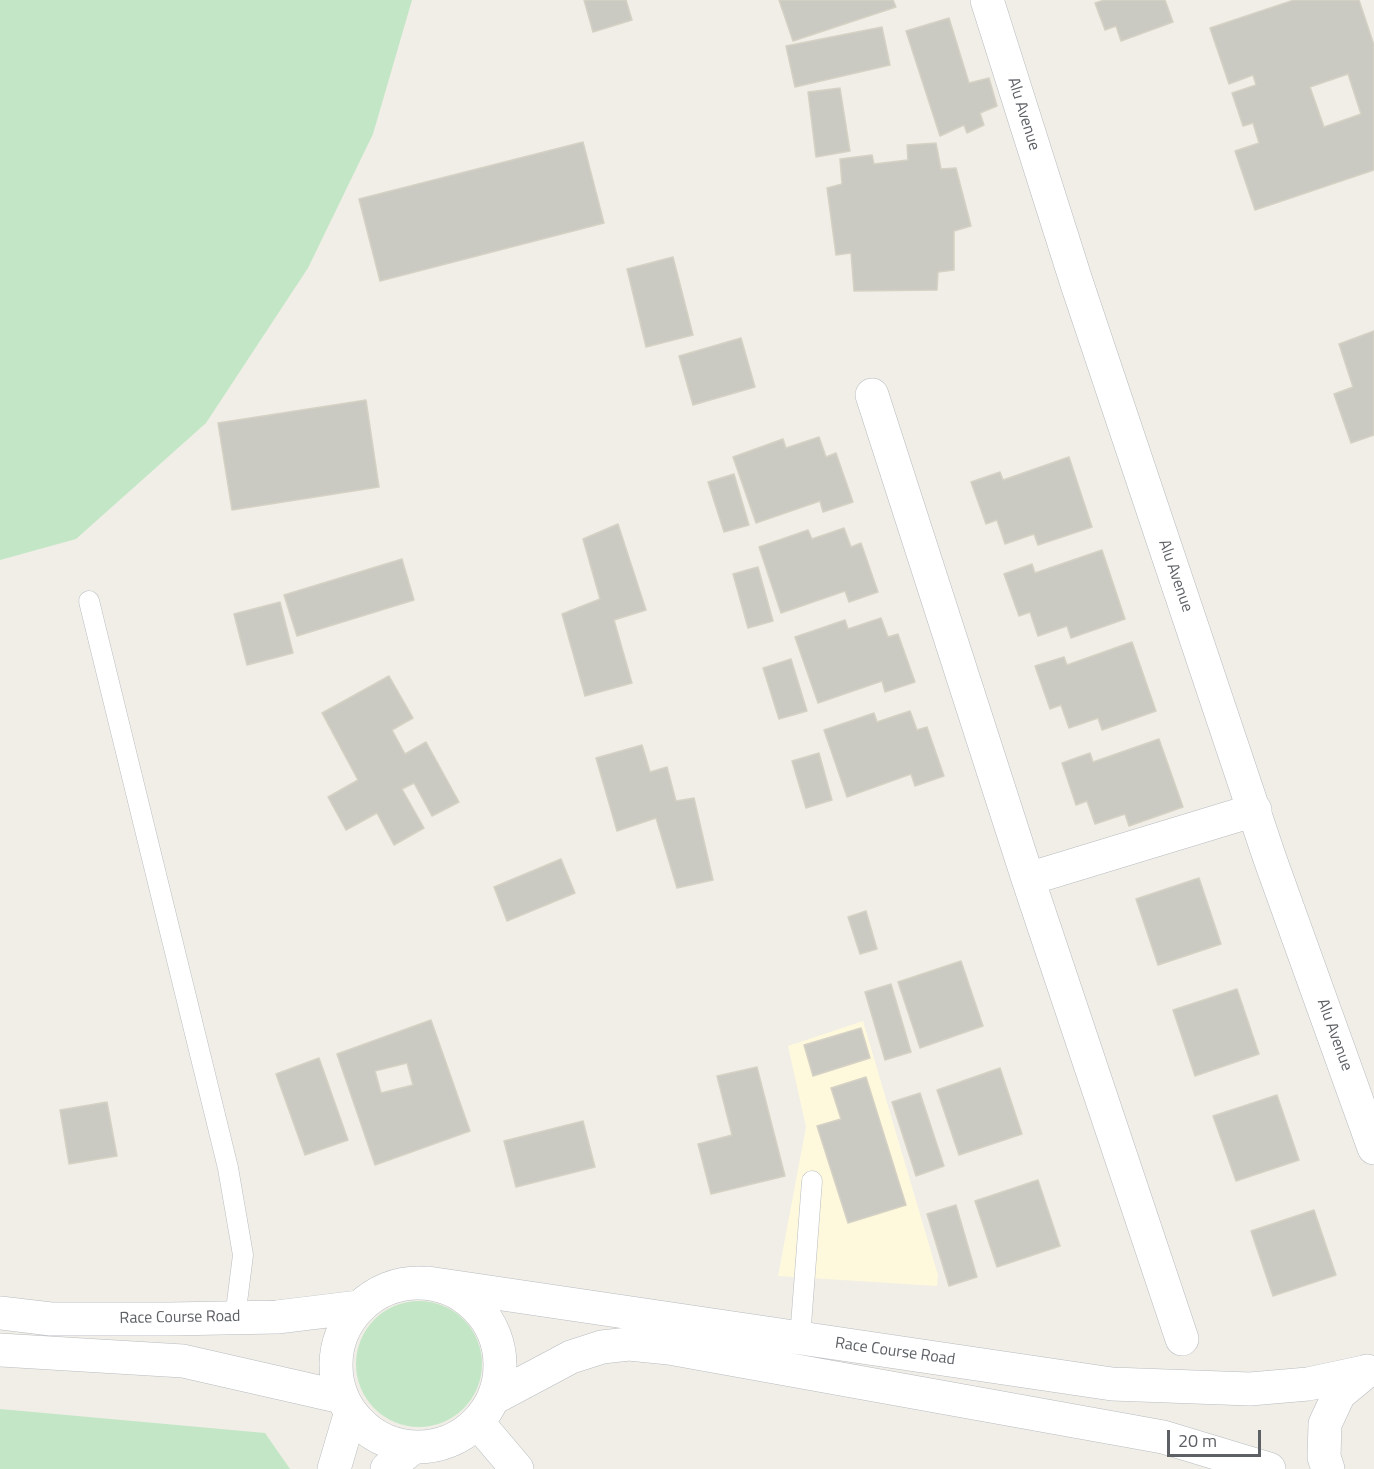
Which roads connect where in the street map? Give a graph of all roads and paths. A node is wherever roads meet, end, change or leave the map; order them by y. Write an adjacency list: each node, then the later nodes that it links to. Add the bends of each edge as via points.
1 (987, 0): 4 (street, Alu Avenue, via 1077,284)
2 (872, 395): 5 (street)
3 (89, 601): 11 (lane, via 228,1168 243,1255)
4 (1255, 810): 5 (street); 6 (street, Alu Avenue)
5 (1028, 879): 13 (street)
6 (1374, 1148)
7 (813, 1181): 12 (lane)
8 (428, 1282): 9 (street, via 403,1283 379,1292); 12 (street, Race Course Road); 17 (street, via 457,1292 481,1311 496,1338 501,1369)
9 (359, 1307): 11 (street, Race Course Road, via 277,1317); 16 (street, via 343,1330 336,1358)
10 (0, 1313): 11 (street, Race Course Road, via 51,1319)
11 (235, 1317)
12 (800, 1338): 15 (street, Race Course Road, via 1112,1384 1250,1389 1308,1384)
13 (1182, 1339)
14 (0, 1350): 16 (street, via 183,1361)
15 (1369, 1370): 22 (street, via 1339,1394 1325,1424 1324,1456)
16 (345, 1406): 18 (street); 19 (street)
17 (486, 1411): 18 (street, via 460,1436); 20 (street); 21 (street, Race Course Road, via 571,1357 629,1344 1164,1437)
18 (399, 1459)
19 (334, 1469)
20 (517, 1469)
21 (1269, 1469)
22 (1328, 1469)

